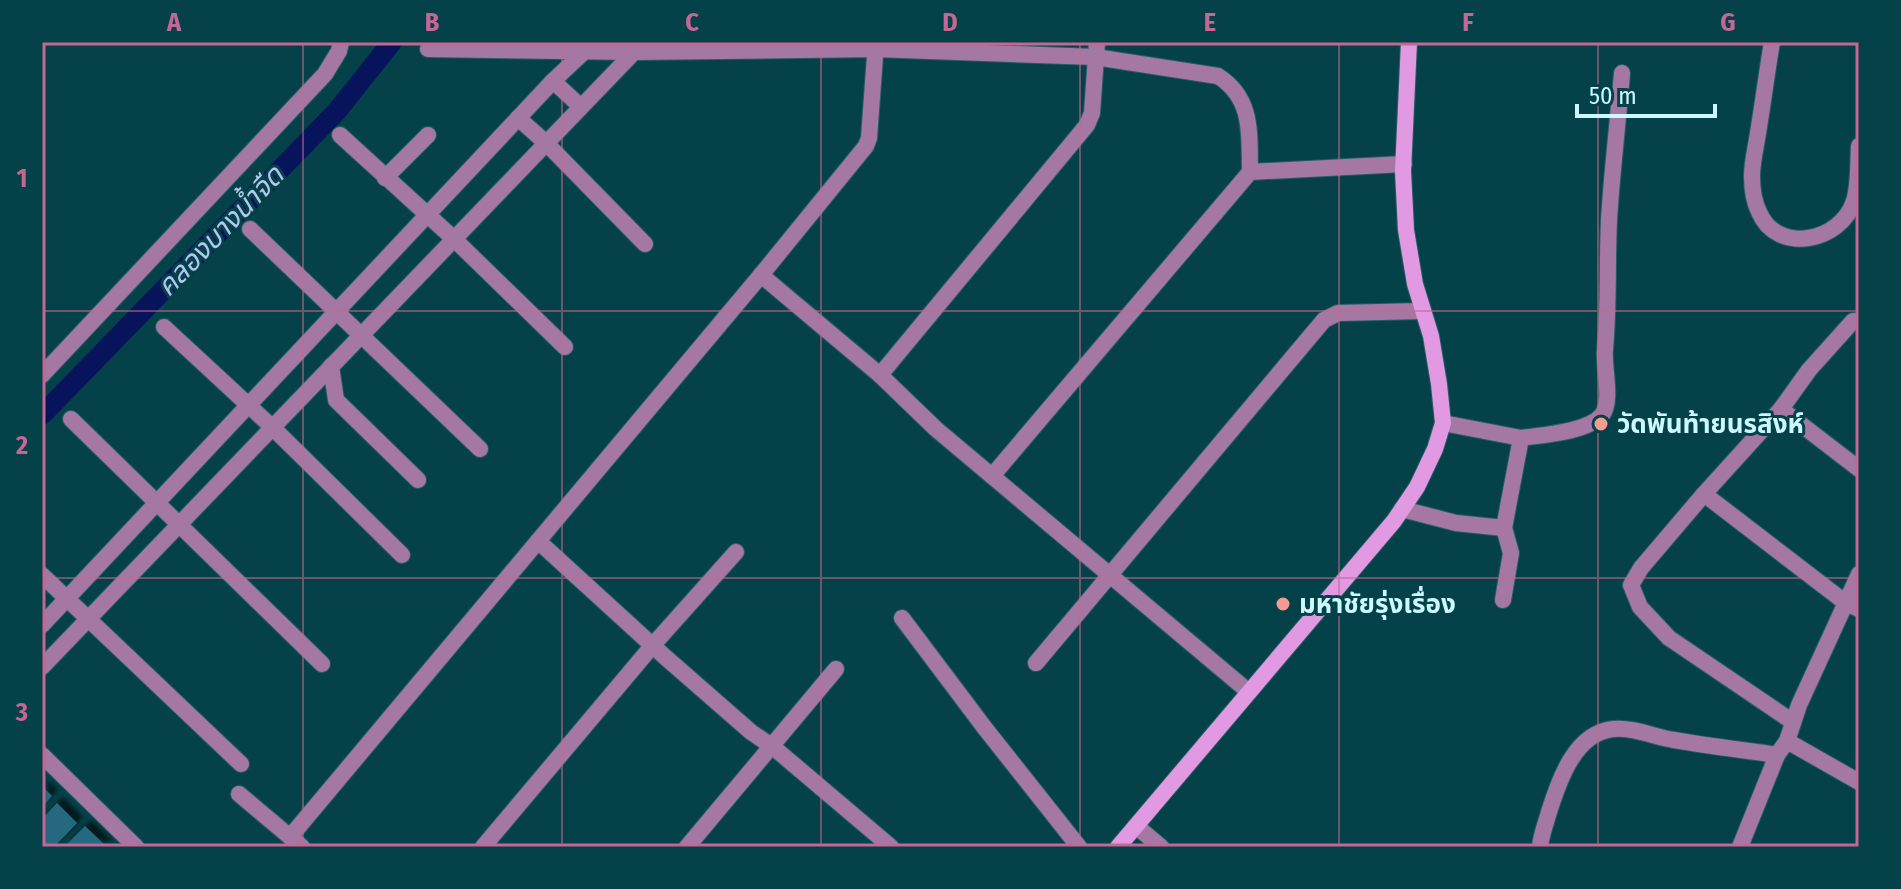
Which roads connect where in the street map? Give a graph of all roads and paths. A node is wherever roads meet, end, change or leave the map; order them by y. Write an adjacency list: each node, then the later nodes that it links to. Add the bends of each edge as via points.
1 (341, 42): 32 (street, via 325,74)
2 (1409, 42): 17 (street)
3 (1772, 42): 16 (street, via 1752,177 1759,215 1789,238 1806,240 1836,226 1854,201)
4 (589, 46): 6 (street); 7 (street); 10 (street)
5 (876, 46): 6 (street); 8 (street); 24 (street, via 866,146)
6 (639, 47): 11 (street)
7 (428, 49)
8 (1096, 49): 18 (street, via 1218,76 1232,84 1248,117); 33 (street, via 1087,125)
9 (1622, 73): 39 (street, via 1609,221 1607,404 1599,418 1571,431)
10 (553, 81): 11 (street); 12 (street)
11 (580, 106): 15 (street)
12 (518, 118): 15 (street); 20 (street)
13 (340, 135): 19 (street)
14 (428, 135): 19 (street)
15 (545, 142): 22 (street); 23 (street)
16 (1859, 146)
17 (1404, 164): 18 (street); 25 (street, via 1406,230)
18 (1250, 172): 42 (street)
19 (385, 178): 20 (street)
20 (427, 215): 22 (street); 26 (street)
21 (250, 229): 26 (street)
22 (453, 238): 29 (street); 30 (street)
23 (645, 244)
24 (761, 275): 33 (street); 49 (street)
25 (1422, 311): 37 (street, via 1431,336); 54 (street, via 1338,313 1324,320)
26 (337, 312): 29 (street); 34 (street)
27 (1859, 322): 35 (street, via 1853,321 1839,335)
28 (164, 327): 34 (street)
29 (361, 334): 31 (street); 40 (street)
30 (565, 347)
31 (331, 366): 38 (street); 43 (street, via 336,400)
32 (42, 375)
33 (880, 375): 42 (street)
34 (248, 406): 38 (street); 45 (street)
35 (1781, 409): 41 (street); 44 (street)
36 (71, 419): 45 (street)
37 (1443, 423): 39 (street); 46 (street, via 1417,487)
38 (272, 427): 47 (street); 51 (street)
39 (1521, 438): 48 (street)
40 (480, 449)
41 (1859, 469)
42 (992, 476): 54 (street)
43 (418, 480)
44 (1704, 494): 57 (street); 67 (street, via 1631,585 1640,607 1669,638)
45 (157, 503): 47 (street); 55 (street)
46 (1402, 509): 48 (street); 66 (street)
47 (180, 524): 58 (street); 63 (street)
48 (1504, 528): 56 (street, via 1511,553)
49 (538, 541): 61 (street); 75 (street)
50 (736, 552): 61 (street)
51 (402, 555)
52 (1859, 574): 57 (street)
53 (42, 575): 55 (street)
54 (1111, 576): 62 (street); 66 (street)
55 (67, 599): 58 (street); 60 (street)
56 (1503, 600)
57 (1852, 606): 67 (street)
58 (89, 618): 64 (street); 71 (street)
59 (902, 618): 81 (street)
60 (42, 625)
61 (653, 645): 68 (street); 79 (street)
62 (1036, 663)
63 (322, 664)
64 (42, 667)
65 (836, 669): 68 (street)
66 (1249, 692): 74 (street)
67 (1793, 722): 69 (street)
68 (773, 747): 76 (street); 80 (street)
69 (1782, 748): 72 (street); 77 (street, via 1614,729 1597,733 1569,762); 84 (street)
70 (42, 755): 78 (street)
71 (241, 764)
72 (1859, 782)
73 (239, 794): 75 (street)
74 (1136, 826): 82 (street); 83 (street)
75 (296, 842)
76 (888, 846)
77 (1537, 846)
78 (136, 847)
79 (483, 847)
80 (687, 847)
81 (1079, 847)
82 (1118, 847)
83 (1161, 847)
84 (1740, 847)

